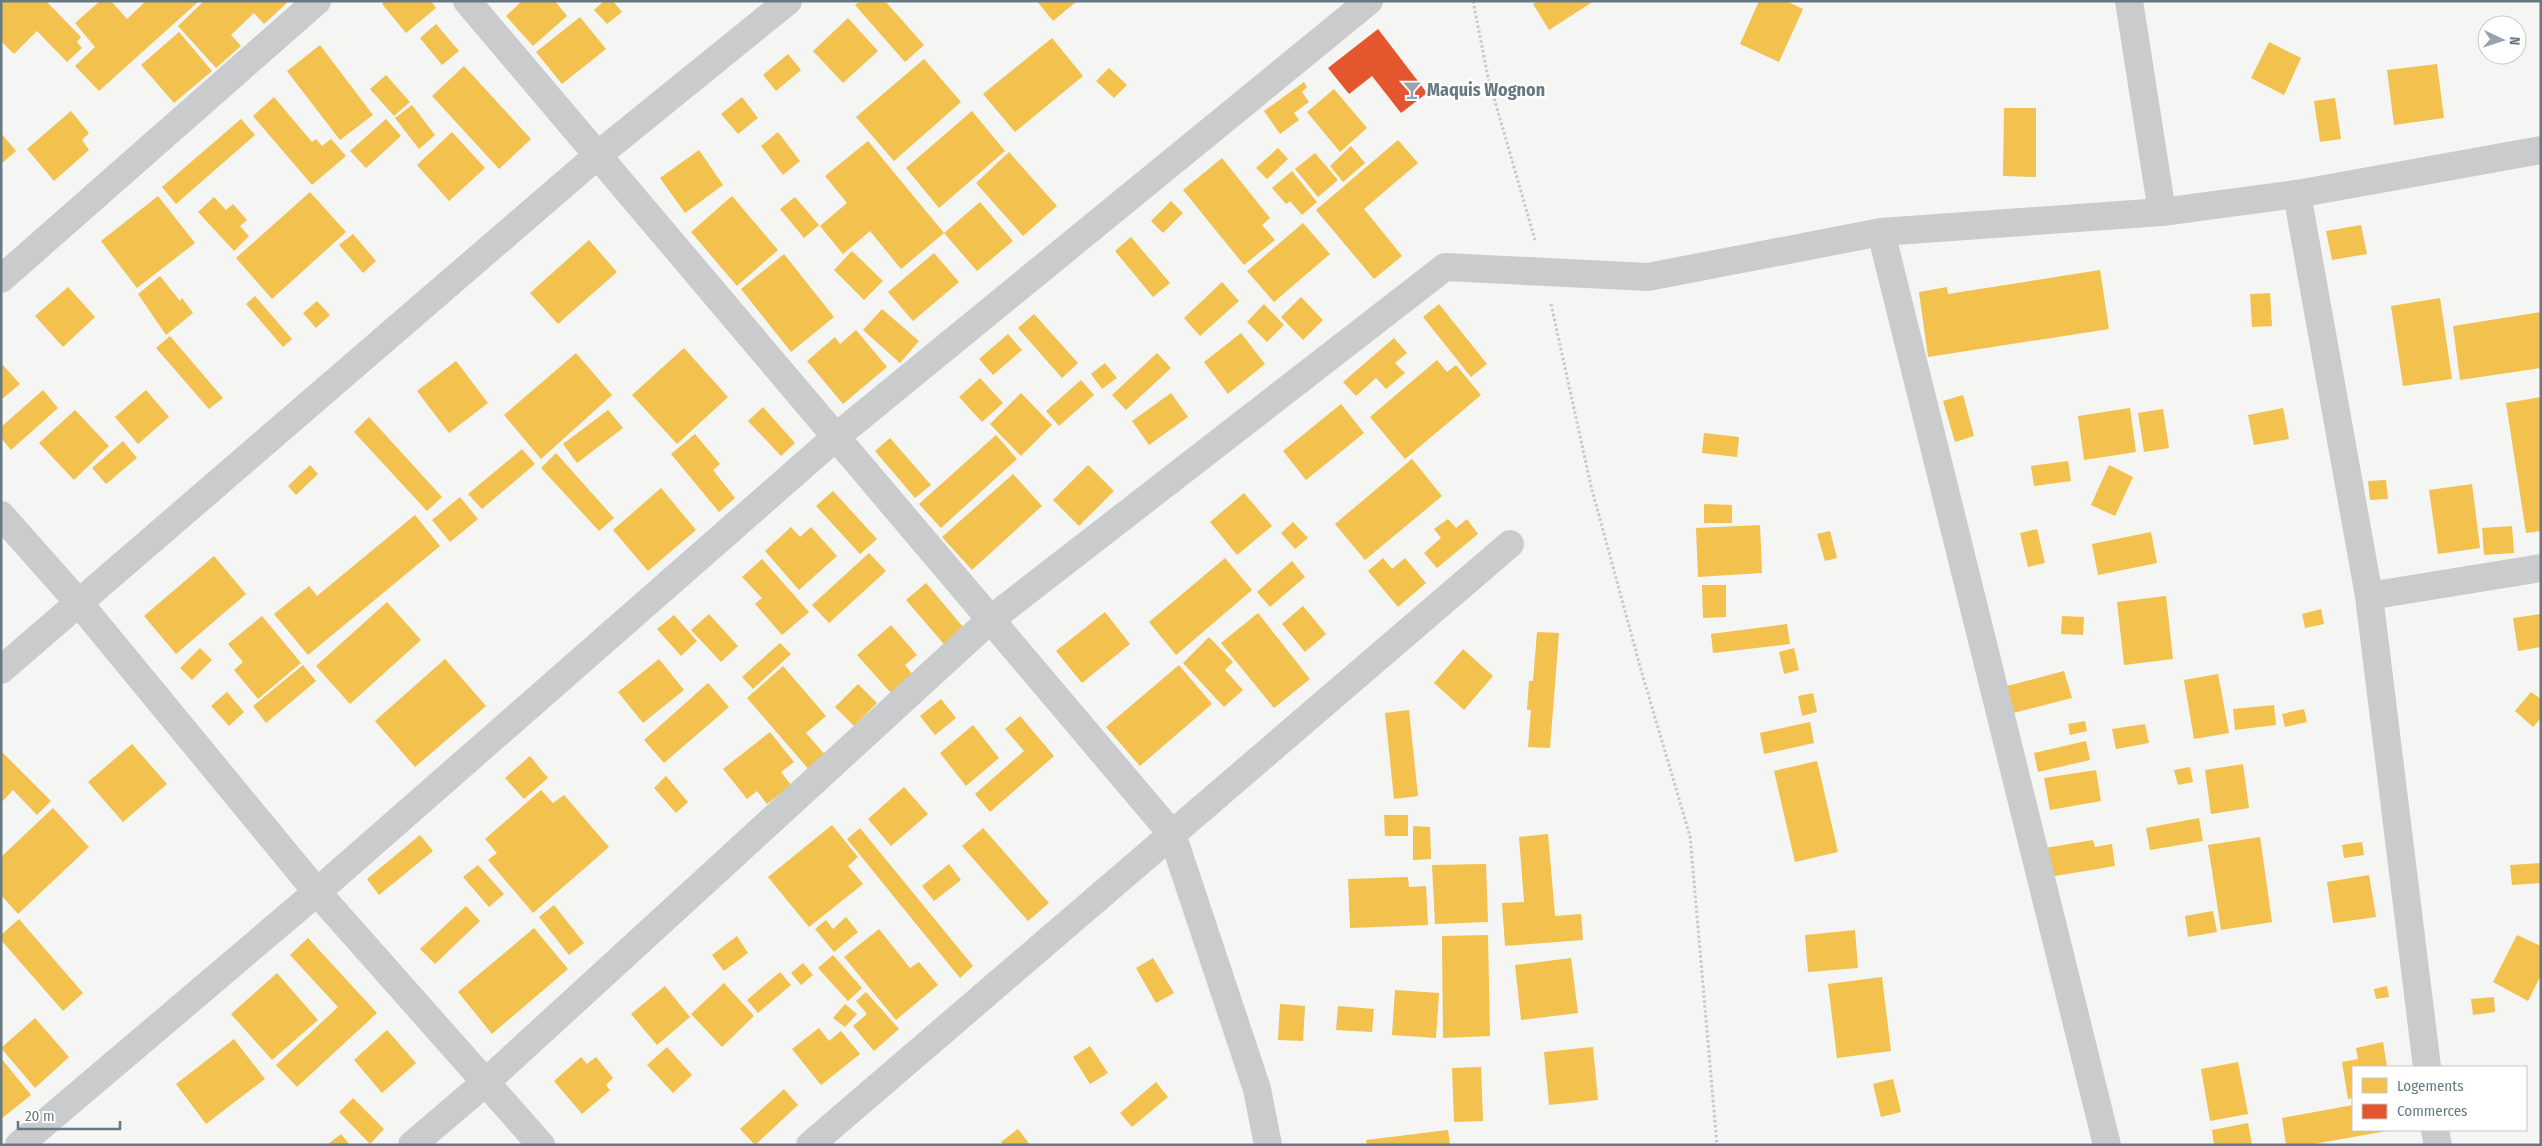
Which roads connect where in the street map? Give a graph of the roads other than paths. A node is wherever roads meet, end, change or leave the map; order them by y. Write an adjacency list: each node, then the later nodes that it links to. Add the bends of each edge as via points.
1 (317, 1): 11 (street)
2 (467, 1): 7 (street)
3 (788, 1): 7 (street)
4 (1369, 1): 12 (street)
5 (2129, 1): 9 (street)
6 (2541, 150): 8 (street)
7 (598, 156): 12 (street); 17 (street)
8 (2297, 194): 9 (street); 16 (street)
9 (2162, 212): 10 (street)
10 (1881, 232): 18 (street, via 1648,277 1445,266); 30 (street)
11 (1, 280)
12 (837, 436): 18 (street); 21 (street)
13 (1, 515): 17 (street)
14 (1510, 544): 20 (street)
15 (2541, 568): 16 (street)
16 (2369, 596): 22 (street)
17 (79, 603): 19 (street); 21 (street)
18 (990, 620): 20 (street); 23 (street)
19 (1, 670)
20 (1172, 834): 28 (street); 29 (street, via 1256,1089)
21 (317, 892): 23 (street); 25 (street)
22 (2427, 1066)
23 (486, 1082): 26 (street); 27 (street)
24 (2435, 1131): 31 (street)
25 (19, 1145)
26 (412, 1145)
27 (541, 1145)
28 (810, 1145)
29 (1268, 1145)
30 (2107, 1145)
31 (2438, 1145)

